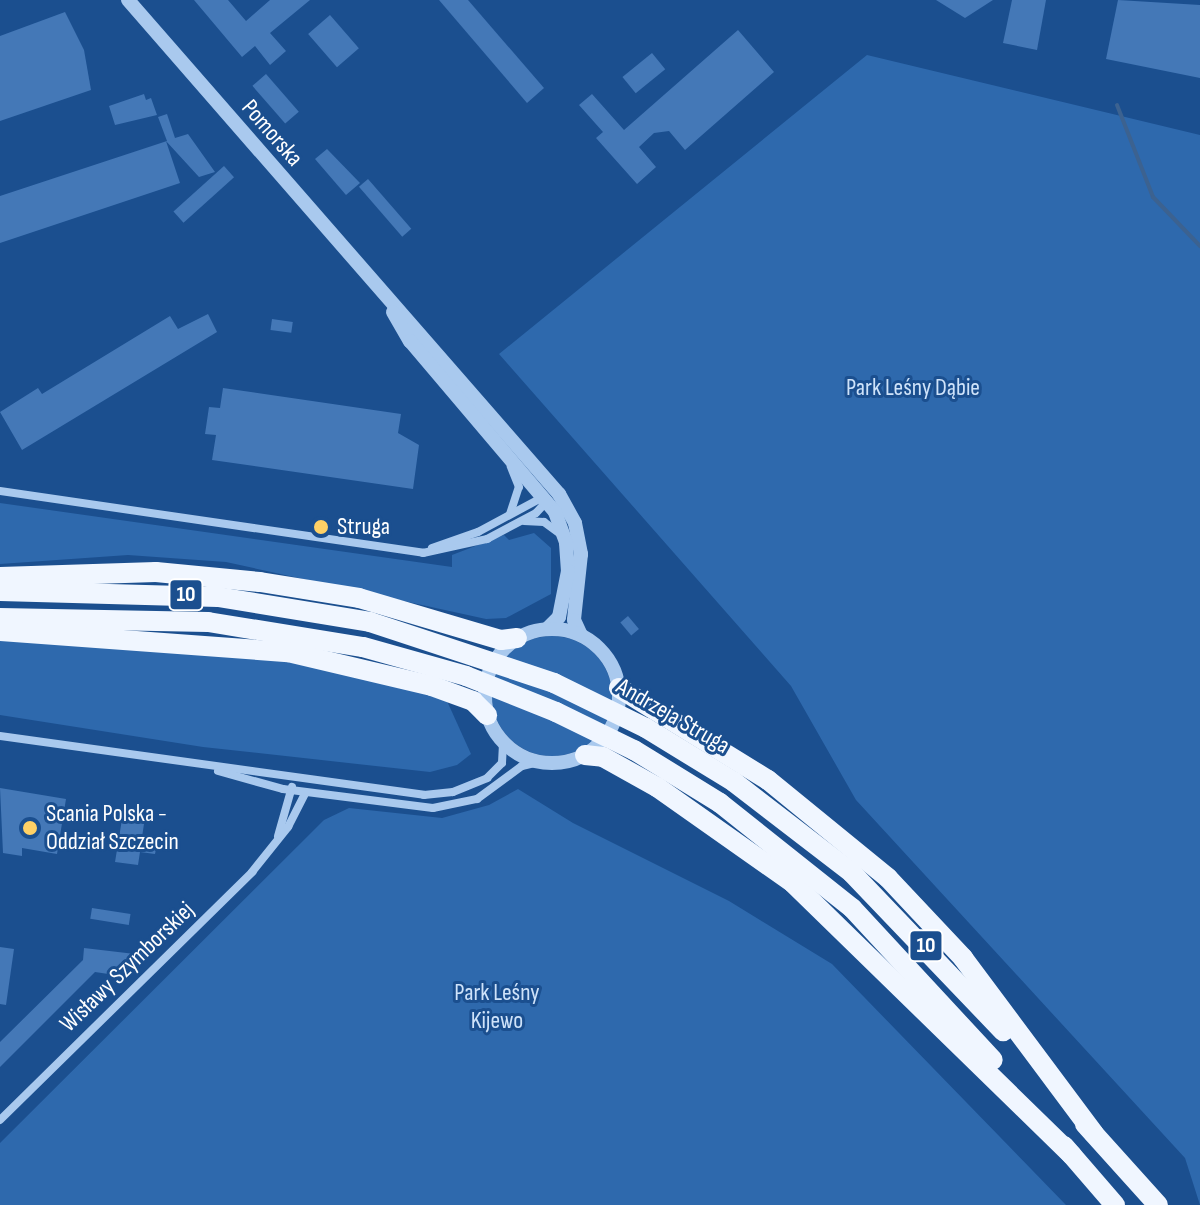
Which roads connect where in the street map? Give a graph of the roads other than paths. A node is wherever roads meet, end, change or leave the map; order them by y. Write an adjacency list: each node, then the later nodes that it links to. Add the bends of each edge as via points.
1 (128, 0): 2 (street, Pomorska)
2 (382, 295): 3 (street, Pomorska, via 410,341); 4 (street, Pomorska)
3 (493, 436): 6 (street, Pomorska); 8 (street, Pomorska, via 519,487)
4 (547, 480): 6 (street, Pomorska); 7 (street, Pomorska)
5 (0, 491): 11 (street)
6 (547, 498): 7 (street, Pomorska); 8 (street); 9 (street); 10 (street, Pomorska)
7 (566, 504): 17 (street, Pomorska, via 581,554 574,620)
8 (508, 516): 11 (street, via 455,542)
9 (520, 522): 10 (street, via 544,522); 11 (street, via 467,546)
10 (566, 543): 15 (street, Pomorska, via 561,610)
11 (407, 552)
12 (0, 577): 18 (main road, via 144,572 247,580 359,598 501,640)
13 (0, 591): 31 (main road, Andrzeja Struga / 10, bridge, via 218,597 370,622 554,683 646,728 734,782 817,843 890,909)
14 (0, 618): 32 (main road, Andrzeja Struga / 10, bridge, via 208,622 363,647 466,676 634,750 790,854 872,927)
15 (547, 629): 17 (street); 18 (street)
16 (0, 631): 20 (main road, via 288,652 432,686 473,701)
17 (581, 635): 19 (street, via 607,656)
18 (517, 638): 20 (street, via 489,671)
19 (619, 688): 23 (street, via 613,725); 31 (main road, via 768,780 888,878 963,958)
20 (487, 715): 22 (street)
21 (0, 736): 25 (street)
22 (503, 742): 24 (street); 26 (street, via 504,755 495,771 453,792 411,795)
23 (585, 755): 24 (street); 32 (main road, via 603,757 657,787 793,883)
24 (540, 762): 28 (street, via 522,766 477,799 449,807 406,807)
25 (214, 769): 26 (street); 27 (street)
26 (301, 779): 27 (street); 28 (street)
27 (291, 790): 28 (street); 29 (street, Wisławy Szymborskiej)
28 (305, 793): 29 (street, Wisławy Szymborskiej)
29 (277, 840): 30 (street, Wisławy Szymborskiej, via 252,872)
30 (0, 1120)
31 (1094, 1134): 34 (main road, Andrzeja Struga / 10)
32 (1072, 1155): 33 (main road, Andrzeja Struga / 10)
33 (1115, 1205)
34 (1158, 1205)

